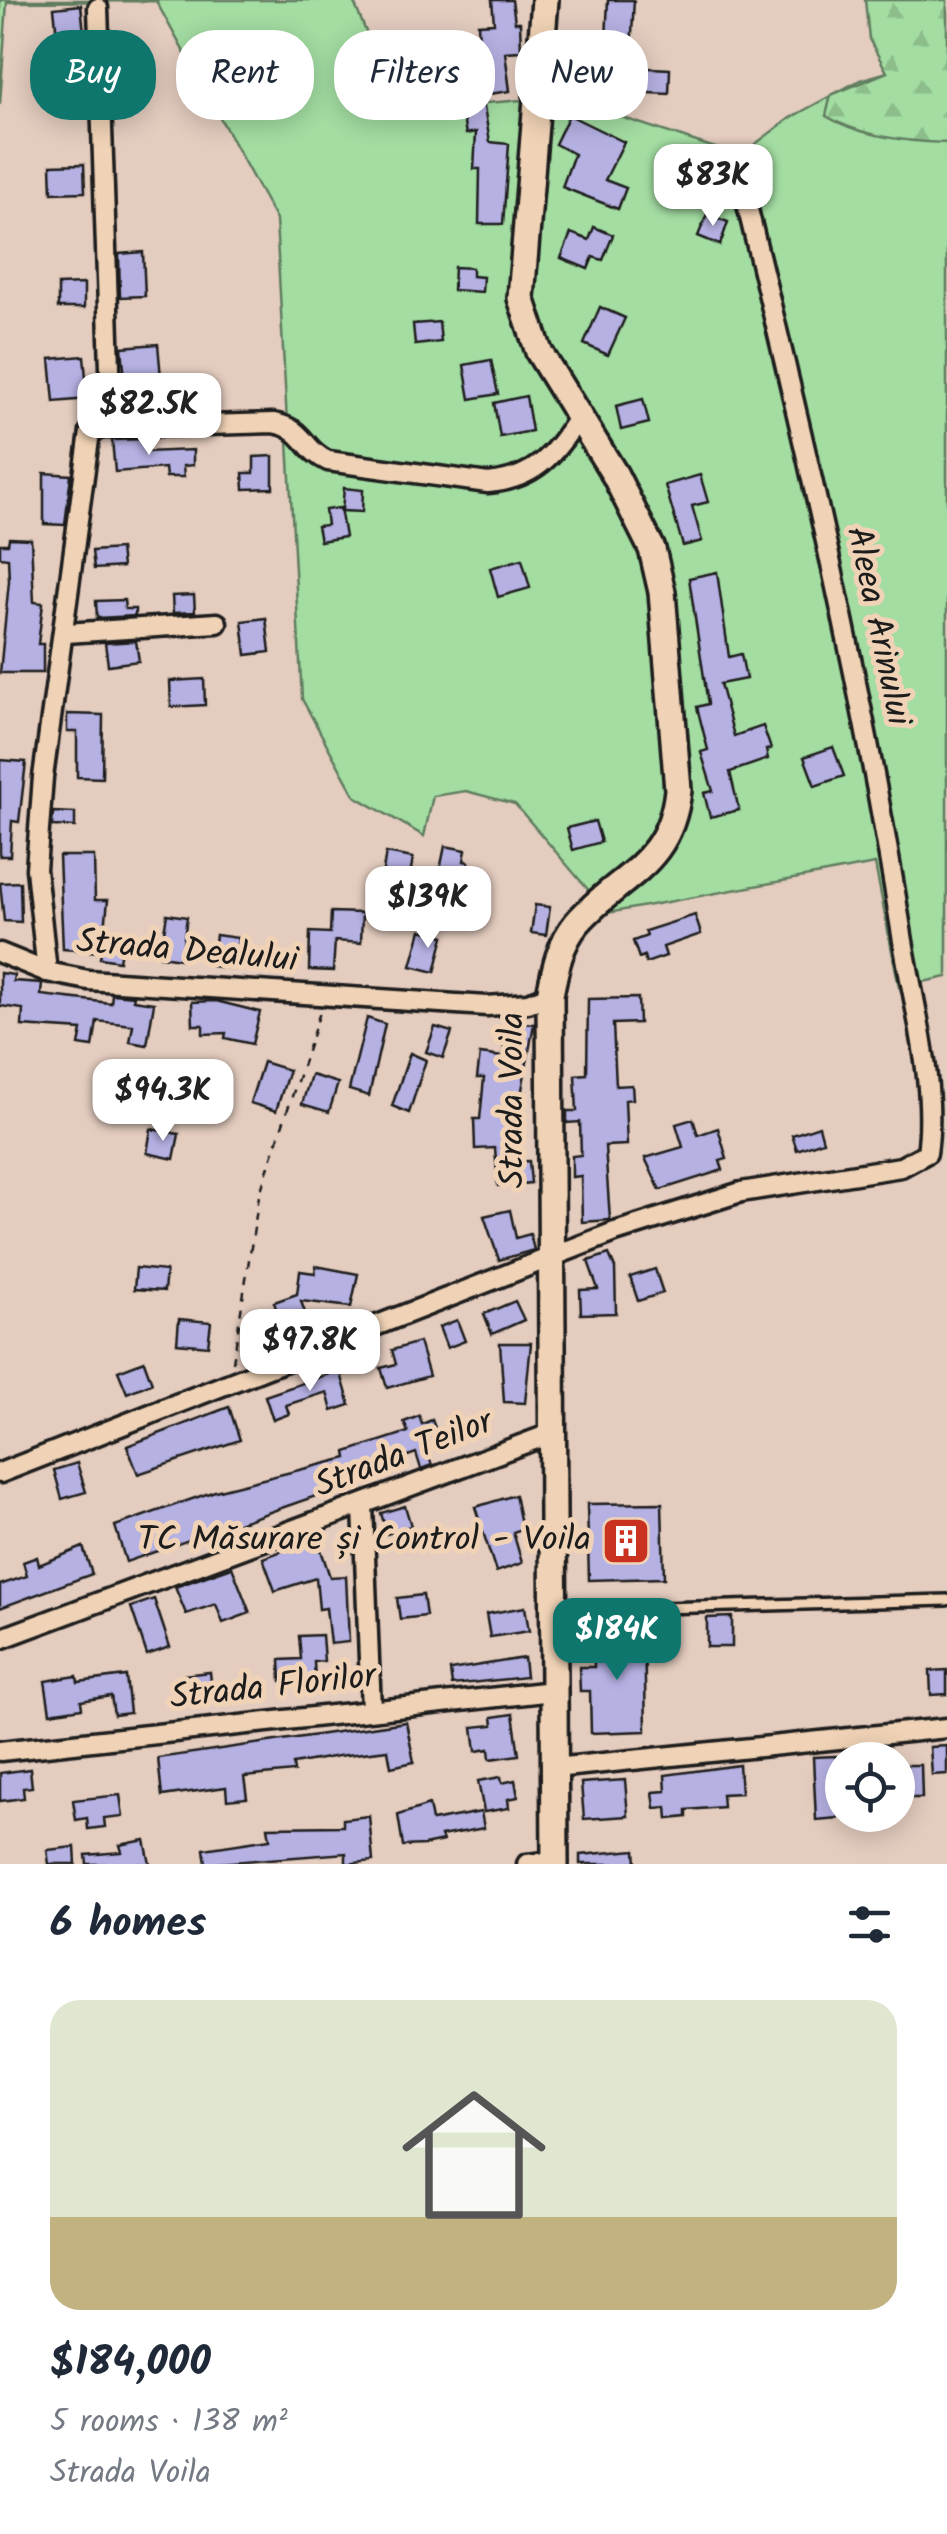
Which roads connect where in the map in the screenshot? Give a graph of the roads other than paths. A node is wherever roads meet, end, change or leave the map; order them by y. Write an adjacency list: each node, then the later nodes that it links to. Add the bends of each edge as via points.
1 (545, 0): 4 (main road, Strada Voila, via 521,298 531,336)
2 (98, 8): 5 (street)
3 (746, 201): 11 (street, Aleea Arinului, via 880,800 924,1076 927,1153 901,1167 741,1192)
4 (578, 418): 5 (street, via 535,471 488,483 328,460 296,429 273,423); 10 (main road, Strada Voila, via 628,498 659,574 678,790 675,812 651,858 568,936)
5 (112, 428): 7 (street, via 96,429 88,438)
6 (217, 623): 7 (street)
7 (66, 634): 9 (street, via 36,869)
8 (0, 952): 9 (street, Strada Dealului)
9 (48, 972): 10 (street, Strada Dealului, via 487,1006)
10 (550, 995): 11 (main road, Strada Voila)
11 (549, 1259): 12 (main road, Strada Voila); 13 (street)
12 (550, 1434): 14 (street, Strada Teilor); 16 (main road, Strada Voila)
13 (0, 1472)
14 (362, 1506): 17 (street, Strada Teilor); 19 (street)
15 (947, 1600): 16 (lane)
16 (553, 1611): 18 (main road, Strada Voila)
17 (0, 1640)
18 (553, 1691): 19 (street, Strada Florilor); 22 (main road, Strada Voila)
19 (371, 1710): 21 (street, Strada Florilor)
20 (947, 1728): 22 (street)
21 (0, 1751)
22 (554, 1768): 23 (main road, Strada Voila)
23 (555, 1862): 24 (street)
24 (527, 1864)

